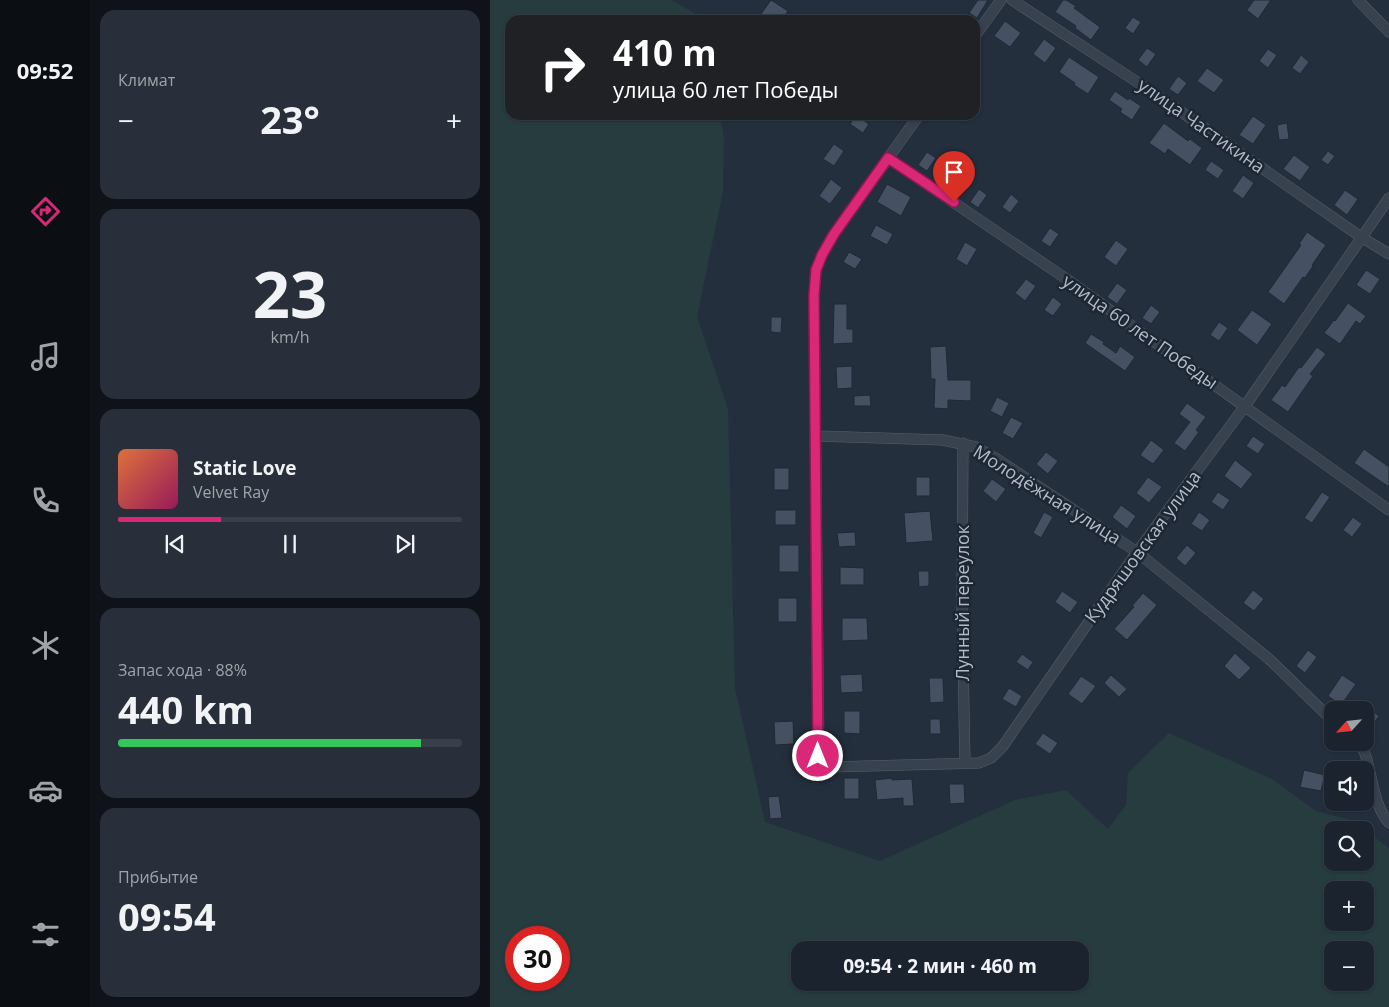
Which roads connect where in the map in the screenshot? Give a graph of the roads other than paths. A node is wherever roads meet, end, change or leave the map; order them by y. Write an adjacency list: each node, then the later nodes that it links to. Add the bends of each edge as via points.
1 (1001, 0): 4 (street)
2 (1012, 0): 9 (street, улица Частикина, via 1157,95)
3 (1358, 0): 5 (street)
4 (980, 29)
5 (1389, 32)
6 (915, 120): 7 (street)
7 (888, 158): 11 (street, улица 60 лет Победы); 12 (street, via 834,234 816,270)
8 (1389, 198): 9 (street, Кудряшовская улица)
9 (1362, 237): 10 (street, улица Частикина); 11 (street, Кудряшовская улица)
10 (1389, 254)
11 (1245, 406): 14 (street, улица 60 лет Победы); 15 (street, Кудряшовская улица)
12 (817, 436): 13 (street, Молодёжная улица); 18 (street, Кудряшовская улица, via 818,756 832,767)
13 (964, 443): 15 (street, Молодёжная улица, via 976,446 997,459); 18 (street, Лунный переулок, via 962,605)
14 (1389, 510)
15 (1137, 552): 16 (street, Молодёжная улица, via 1269,659); 18 (street, Кудряшовская улица, via 1003,746 991,758 979,763)
16 (1324, 712)
17 (1361, 751): 19 (street)
18 (965, 763)
19 (1389, 823)

